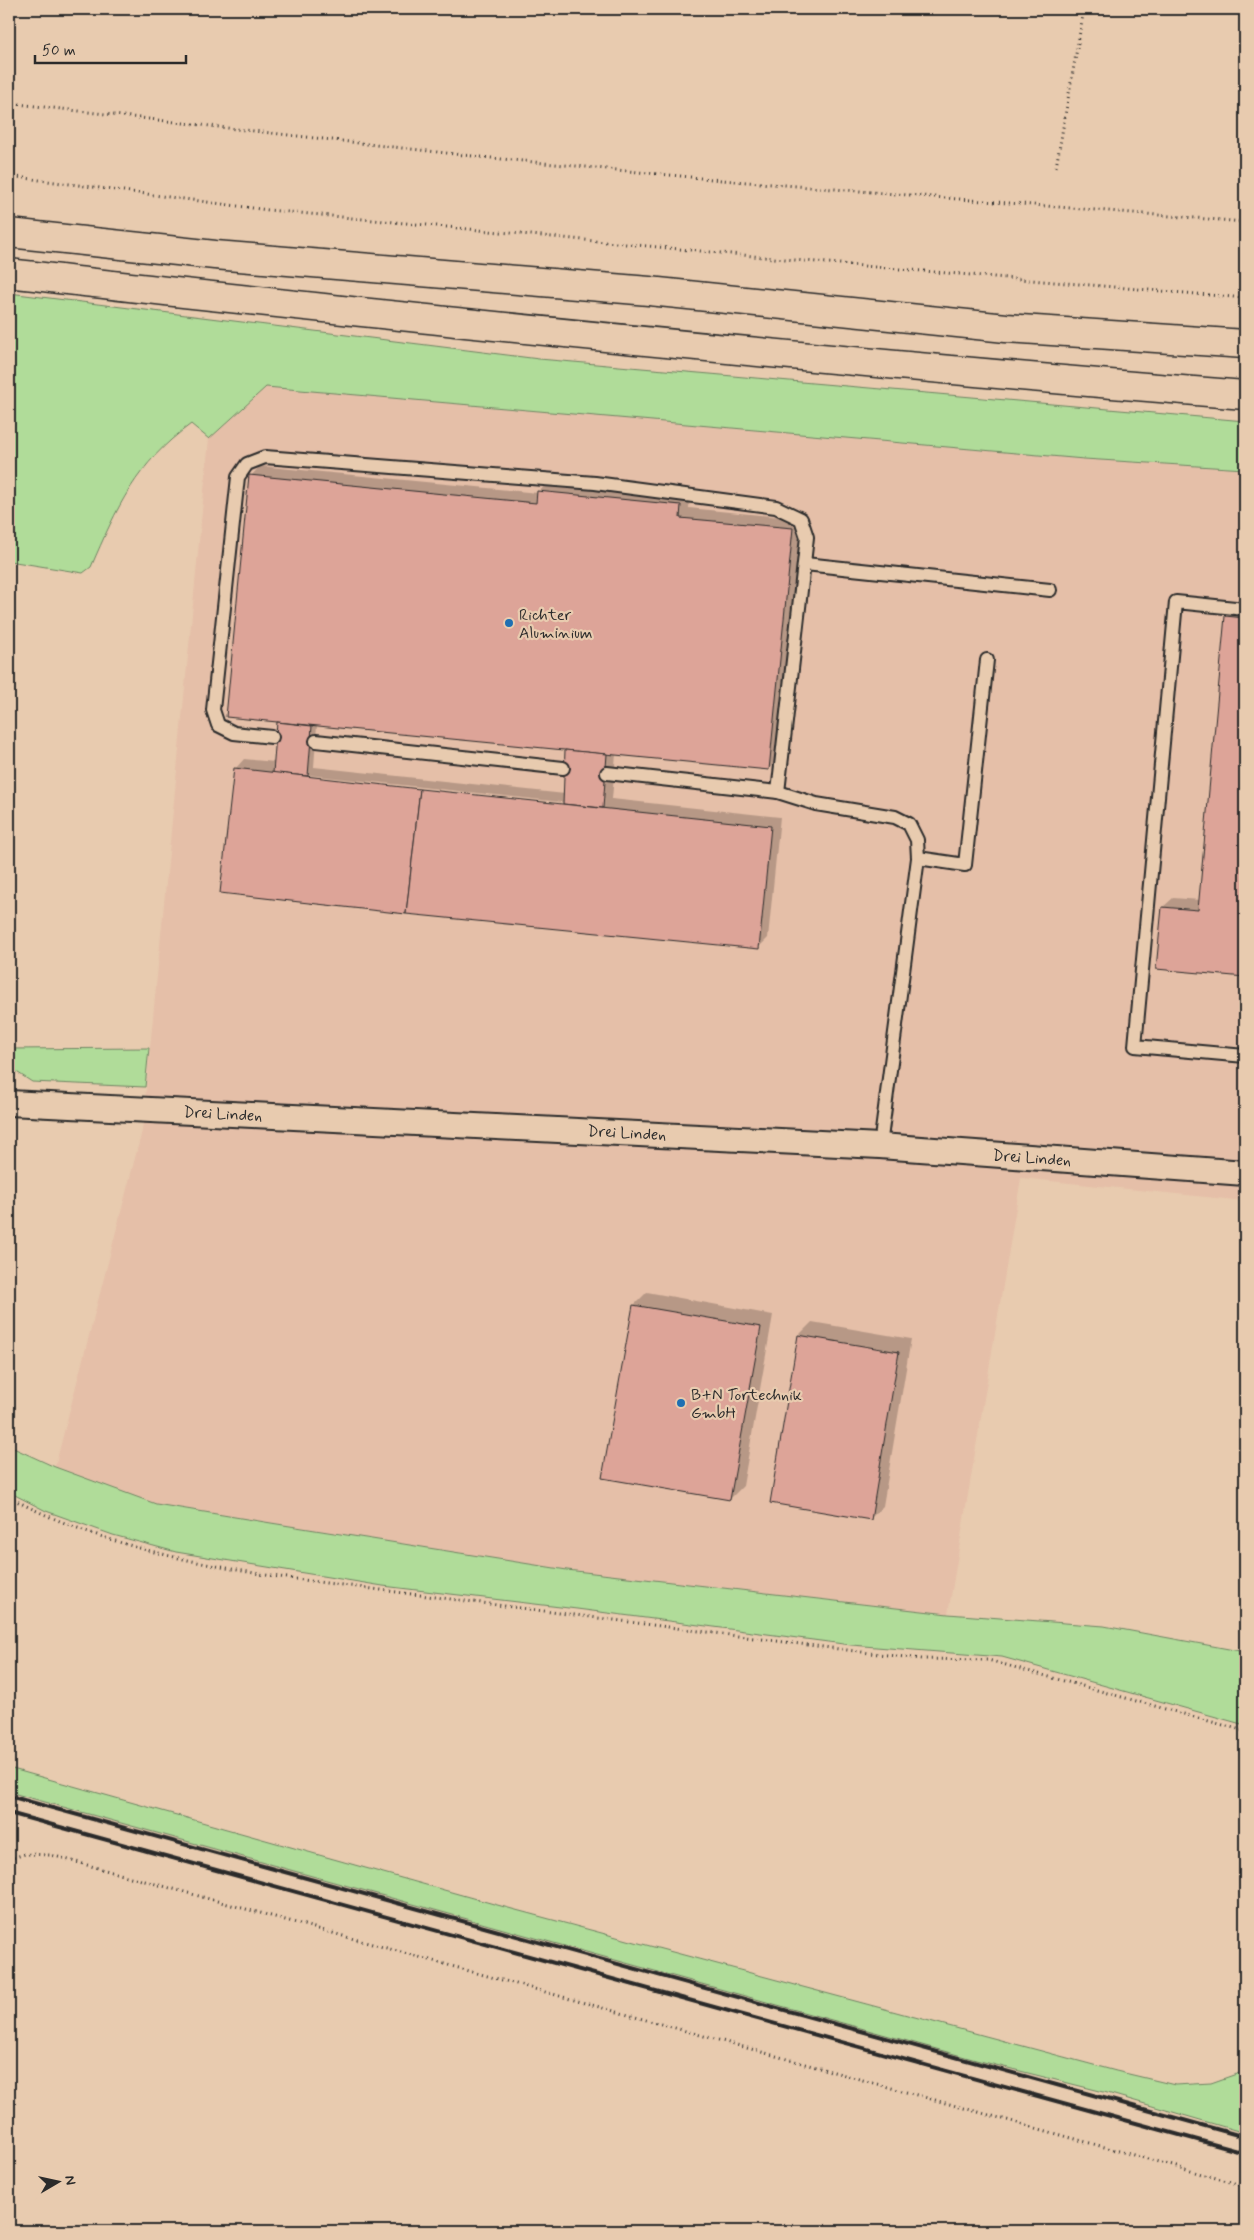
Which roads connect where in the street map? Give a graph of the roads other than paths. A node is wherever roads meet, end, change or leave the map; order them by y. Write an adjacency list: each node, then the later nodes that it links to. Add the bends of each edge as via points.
1 (9, 233): 3 (highway, via 215,255 649,291 1006,328)
2 (9, 273): 4 (highway, via 734,351)
3 (1245, 344)
4 (1245, 395)
5 (805, 564): 6 (lane); 9 (lane, via 807,537 801,519 776,507 595,483 265,457 247,464 238,477 213,710 218,725 234,733); 13 (lane)
6 (1050, 590)
7 (1245, 609): 15 (lane, via 1176,602 1135,1046)
8 (987, 660): 14 (lane, via 965,864)
9 (272, 737)
10 (316, 741): 11 (lane)
11 (564, 768)
12 (607, 773): 13 (lane)
13 (778, 792): 14 (lane, via 816,804 895,817 909,824 916,840)
14 (918, 858): 17 (lane)
15 (1245, 1056)
16 (9, 1103): 17 (street, Drei Linden)
17 (880, 1146): 18 (street, Drei Linden)
18 (1245, 1173)

